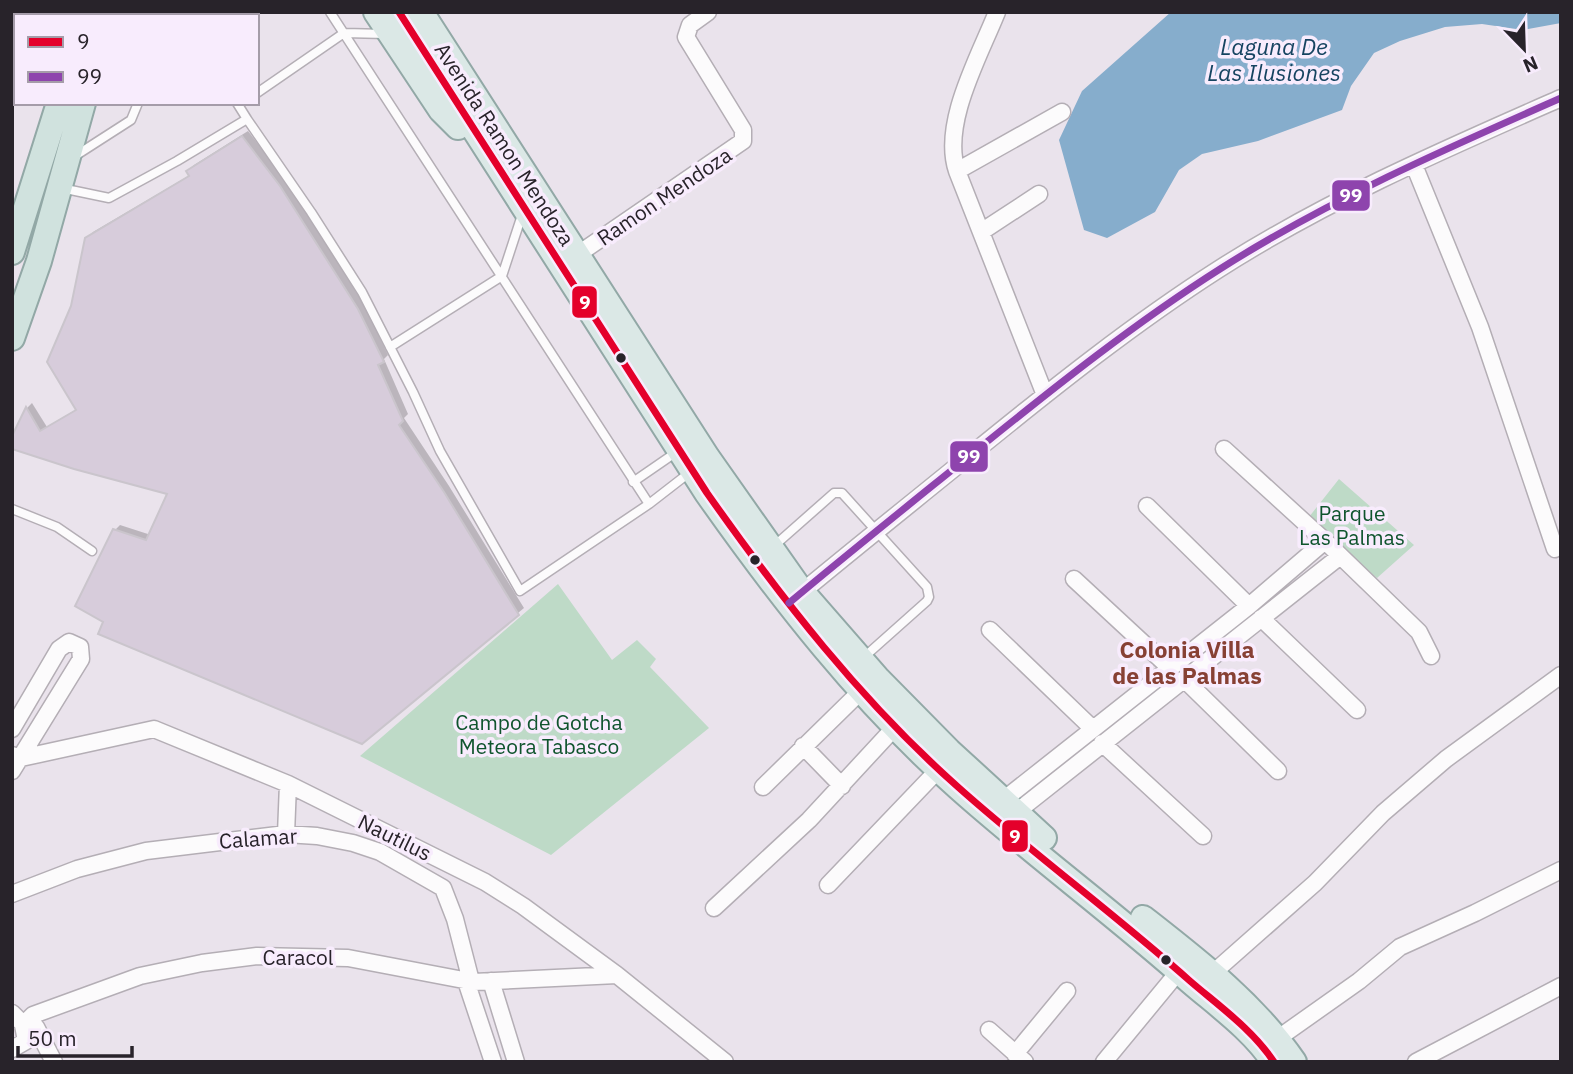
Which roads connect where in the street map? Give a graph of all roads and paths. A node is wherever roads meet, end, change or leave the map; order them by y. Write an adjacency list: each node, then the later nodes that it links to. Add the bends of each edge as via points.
1 (330, 12): 7 (lane)
2 (376, 12): 6 (main road)
3 (421, 12): 24 (main road, Avenida Ramon Mendoza)
4 (708, 12): 24 (street, Ramon Mendoza, via 690,25 686,37 743,130 743,141)
5 (997, 12): 18 (street, via 956,119 951,153)
6 (394, 23): 7 (lane); 21 (main road, via 441,110 490,156)
7 (344, 33): 8 (lane); 25 (lane)
8 (259, 92)
9 (1561, 99): 17 (street)
10 (58, 105): 23 (highway)
11 (82, 105): 16 (highway)
12 (137, 105): 16 (lane, via 131,120)
13 (240, 105): 15 (lane)
14 (1062, 112): 18 (street)
15 (247, 119): 19 (lane, via 108,198); 27 (lane, via 357,285)
16 (68, 161): 19 (highway)
17 (1414, 165): 28 (street, via 1302,221 1219,270); 38 (street, via 1480,327)
18 (957, 171): 22 (street)
19 (60, 188): 26 (highway)
20 (1039, 194): 22 (street)
21 (523, 209): 24 (main road); 25 (lane)
22 (981, 232): 28 (street)
23 (12, 252)
24 (575, 266): 30 (main road)
25 (502, 276): 27 (lane); 31 (lane)
26 (12, 338)
27 (390, 347): 32 (lane, via 440,451 520,591)
28 (1045, 395): 35 (street)
29 (1224, 449): 36 (street)
30 (693, 454): 31 (lane); 32 (lane); 37 (main road); 42 (main road, via 748,551)
31 (633, 482): 32 (lane)
32 (649, 504)
33 (1147, 506): 43 (street)
34 (12, 509): 39 (lane, via 57,527)
35 (877, 531): 37 (lane, via 839,492); 42 (street); 49 (lane, via 927,587 929,597)
36 (1325, 541): 40 (street); 43 (street)
37 (772, 548): 42 (main road)
38 (1555, 550)
39 (92, 551)
40 (1339, 557): 44 (street); 48 (street, via 1419,632)
41 (1074, 579): 50 (street)
42 (796, 598): 49 (main road); 53 (main road)
43 (1248, 606): 46 (street)
44 (1261, 618): 47 (street); 55 (street)
45 (990, 630): 60 (street)
46 (1205, 641): 47 (street, via 1206,652); 50 (street)
47 (1216, 655): 52 (street)
48 (1431, 656)
49 (861, 659): 68 (main road)
50 (1176, 663): 52 (street, via 1194,659 1196,665); 54 (street)
51 (1561, 675): 76 (street, via 1446,759)
52 (1189, 676): 56 (street); 64 (street)
53 (862, 690): 58 (main road); 61 (street)
54 (1133, 698): 56 (street, via 1132,709); 57 (street)
55 (1357, 710)
56 (1143, 711): 57 (street)
57 (1119, 719): 60 (street)
58 (896, 726): 63 (main road); 66 (street)
59 (12, 729): 62 (street, via 60,649 74,642 80,647 81,659)
60 (1098, 736): 68 (street); 70 (street)
61 (803, 746): 66 (street); 67 (street)
62 (15, 761): 65 (street, Nautilus, via 154,729)
63 (939, 769): 68 (main road); 72 (street)
64 (1278, 771)
65 (288, 784): 69 (street); 77 (street, Nautilus, via 485,883)
66 (842, 786): 74 (street)
67 (763, 788)
68 (1002, 813): 75 (main road); 76 (main road)
69 (286, 834): 73 (street, Calamar, via 146,851 77,869); 78 (street, Calamar, via 369,847 443,888)
70 (1203, 836)
71 (1561, 870): 85 (street, via 1400,947)
72 (828, 885)
73 (12, 894)
74 (714, 908)
75 (1179, 971): 85 (main road, via 1259,1043); 91 (street)
76 (1213, 973): 85 (main road, via 1256,1014)
77 (617, 975): 79 (street, Caracol); 90 (street, Nautilus)
78 (469, 981): 79 (street, Caracol); 82 (street, Caracol, via 348,958 286,955 229,959 140,976); 88 (street, Calamar)
79 (491, 981): 89 (street)
80 (1561, 986): 93 (street)
81 (1067, 991): 86 (street)
82 (18, 1018): 84 (street, via 26,1041); 87 (street, via 38,1030)
83 (989, 1030): 86 (street)
84 (12, 1049)
85 (1276, 1050): 92 (main road)
86 (1020, 1058)
87 (54, 1062)
88 (493, 1062)
89 (516, 1062)
90 (725, 1062)
91 (1104, 1062)
92 (1294, 1062)
93 (1416, 1062)

